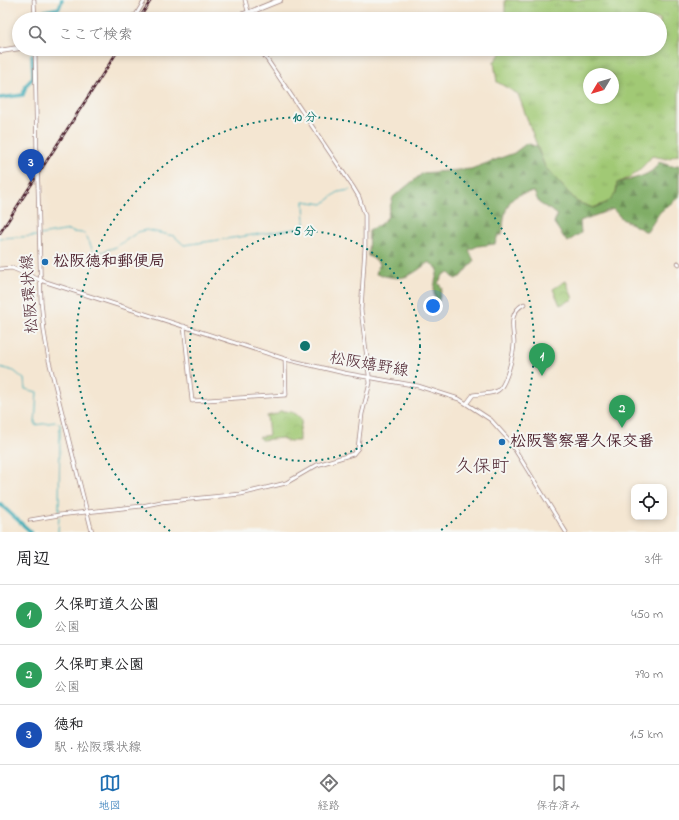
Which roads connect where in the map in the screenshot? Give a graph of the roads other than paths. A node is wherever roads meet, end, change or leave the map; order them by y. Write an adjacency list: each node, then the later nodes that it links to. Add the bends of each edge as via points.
1 (34, 0): 5 (street)
2 (145, 0): 6 (street)
3 (245, 0): 7 (street)
4 (280, 0): 8 (highway)
5 (34, 12)
6 (138, 12)
7 (248, 12)
8 (250, 12)
9 (12, 49): 10 (highway)
10 (0, 51)
11 (35, 56): 14 (street, 松阪環状線, bridge)
12 (265, 56): 18 (street, via 353,187 362,206 365,225 361,314)
13 (0, 269): 14 (street, 松阪嬉野線, via 12,268)
14 (40, 280): 16 (street, 松阪嬉野線); 20 (street, 松阪環状線, via 49,361)
15 (524, 304): 19 (street, via 516,310 513,317 513,347 503,387 496,392 473,395)
16 (184, 326): 17 (street, 松阪嬉野線); 17 (street, via 192,400 286,395)
17 (285, 359): 18 (street, 松阪嬉野線)
18 (370, 378): 19 (street, 松阪嬉野線, via 435,390); 20 (street, via 360,422 358,448 353,454 317,465 286,483 264,489)
19 (467, 403): 23 (street, 松阪嬉野線, via 491,420 509,440)
20 (87, 512): 21 (street); 22 (street, 松阪環状線)
21 (30, 520)
22 (92, 532)
23 (566, 532)

